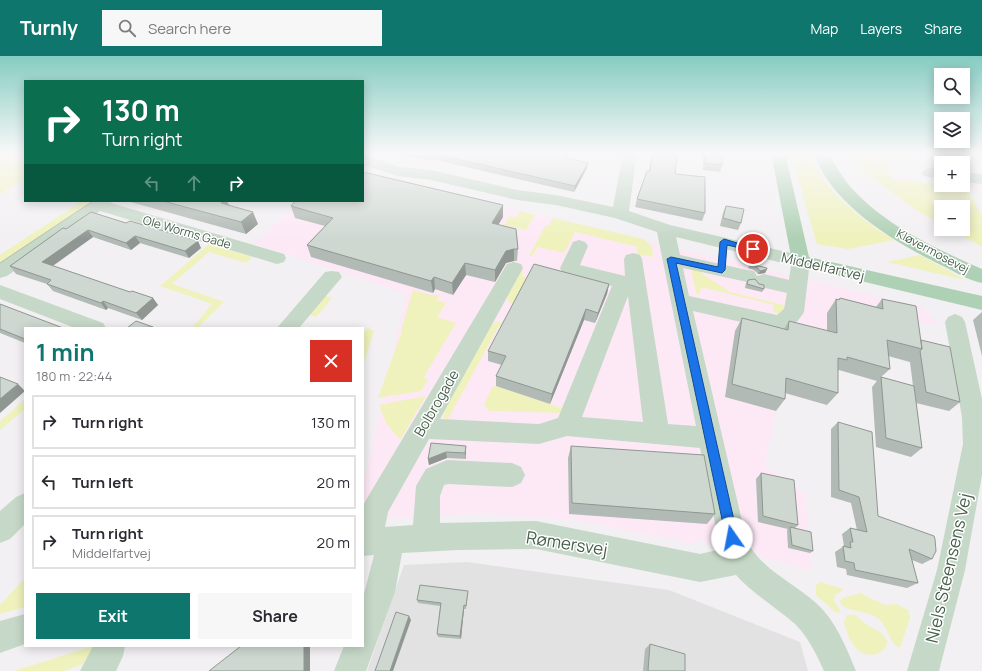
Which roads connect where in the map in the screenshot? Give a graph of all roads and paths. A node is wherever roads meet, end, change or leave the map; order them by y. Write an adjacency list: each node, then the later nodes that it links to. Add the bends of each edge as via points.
1 (457, 182): 6 (street, Middelfartvej)
2 (625, 182): 8 (street)
3 (784, 182): 15 (main road)
4 (839, 182): 21 (main road, Kløvermosevej, via 864,208 899,234)
5 (849, 182): 18 (main road, Kløvermosevej, via 876,206 923,238)
6 (517, 195): 8 (street, Middelfartvej, via 556,200); 9 (street, Middelfartvej, via 558,210 646,229)
7 (101, 203): 12 (street, Ole Worms Gade); 19 (street)
8 (620, 214): 9 (street, Middelfartvej)
9 (665, 229): 10 (street, Middelfartvej); 14 (street)
10 (724, 242): 15 (street, Middelfartvej); 17 (street)
11 (579, 246): 22 (street, via 569,268)
12 (277, 258)
13 (633, 259): 22 (street)
14 (671, 259): 17 (street); 25 (street)
15 (801, 261): 23 (street); 26 (main road, Middelfartvej)
16 (514, 268): 31 (street, Bolbrogade)
17 (722, 270): 23 (street)
18 (982, 270)
19 (0, 272)
20 (332, 277): 29 (street)
21 (982, 277)
22 (629, 284): 30 (street); 32 (street)
23 (797, 289): 25 (street, via 794,312 781,323)
24 (0, 292): 28 (street)
25 (680, 301): 33 (street)
26 (982, 303)
27 (955, 322): 34 (street, Niels Steensens Vej)
28 (93, 327)
29 (288, 327)
30 (567, 426): 31 (street, via 539,434); 32 (street)
31 (422, 428): 39 (street, Bolbrogade, via 375,509)
32 (657, 433): 33 (street)
33 (710, 438): 40 (street, via 732,538)
34 (979, 445): 49 (street, Niels Steensens Vej, via 951,570)
35 (512, 474): 38 (street, via 447,472 435,477 429,486)
36 (24, 507): 37 (street)
37 (0, 530)
38 (426, 538): 39 (street, Rømersvej); 40 (street, Rømersvej, via 536,535 700,568)
39 (374, 541): 42 (street, via 380,592)
40 (741, 560): 48 (street, via 759,579 806,614 829,644)
41 (24, 629): 43 (street)
42 (364, 634)
43 (0, 637)
44 (109, 647): 46 (street, via 107,656)
45 (360, 647): 47 (street)
46 (96, 671)
47 (350, 671)
48 (842, 671)
49 (923, 671)

